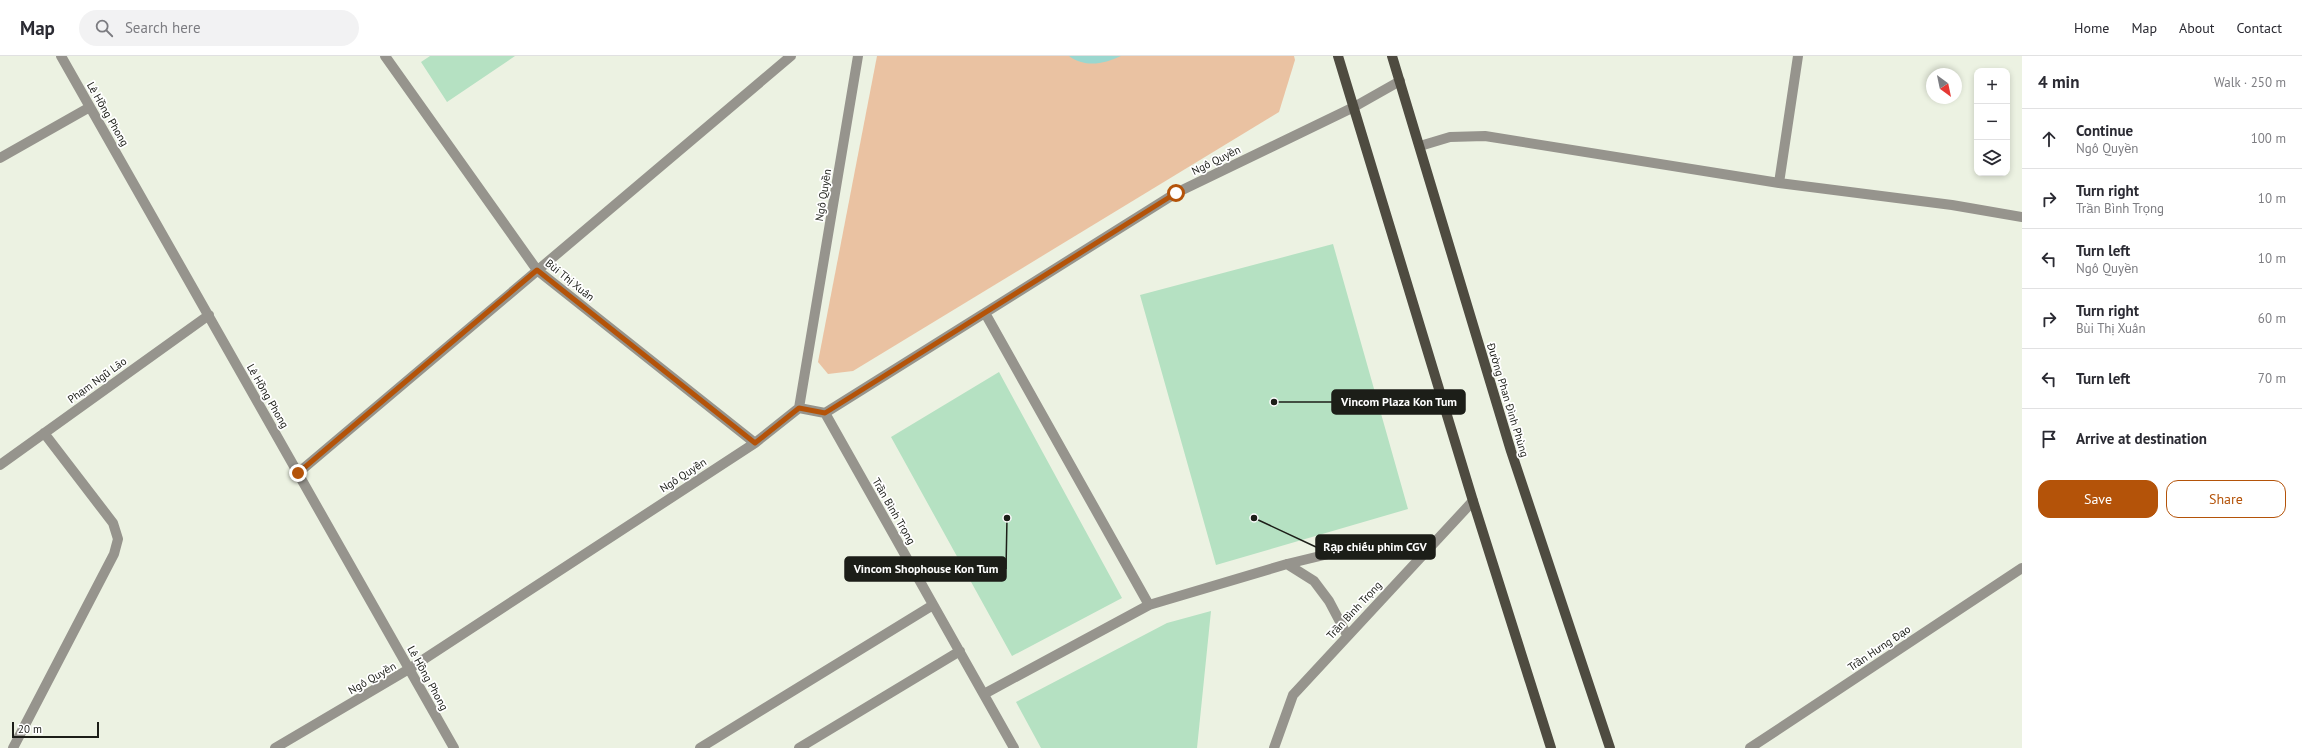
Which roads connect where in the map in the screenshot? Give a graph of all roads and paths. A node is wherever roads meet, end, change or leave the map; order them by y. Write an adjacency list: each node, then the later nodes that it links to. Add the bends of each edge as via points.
1 (61, 56): 9 (street, Lê Hồng Phong)
2 (385, 56): 15 (street, Bùi Thị Xuân)
3 (791, 56): 15 (street)
4 (858, 56): 18 (street, Ngô Quyền)
5 (1338, 56): 10 (main road)
6 (1392, 56): 8 (main road, Đường Phan Đình Phùng)
7 (1798, 56): 13 (street)
8 (1400, 81): 10 (street, Ngô Quyền); 11 (main road, Đường Phan Đình Phùng)
9 (90, 107): 12 (street); 17 (street, Lê Hồng Phong)
10 (1354, 107): 16 (street, Ngô Quyền, via 1176,193); 24 (main road)
11 (1420, 146): 13 (street, via 1450,137 1485,136); 42 (main road, Đường Phan Đình Phùng, via 1511,451)
12 (0, 158)
13 (1779, 183): 14 (street, via 1952,205)
14 (2022, 217)
15 (537, 270): 21 (street, Bùi Thị Xuân); 23 (street)
16 (985, 313): 19 (street, Ngô Quyền); 29 (street)
17 (209, 315): 20 (street, Phạm Ngũ Lão); 23 (street, Lê Hồng Phong)
18 (799, 408): 19 (street); 21 (street, Ngô Quyền)
19 (825, 413): 28 (street, Trần Bình Trọng)
20 (44, 434): 22 (street, Phạm Ngũ Lão); 34 (street, via 113,523 118,539 114,554)
21 (755, 443): 32 (street, Ngô Quyền)
22 (0, 465)
23 (298, 473): 32 (street, Lê Hồng Phong)
24 (1473, 501): 25 (street, Trần Bình Trọng); 41 (main road)
25 (1436, 540): 26 (street, via 1378,542); 30 (street, Trần Bình Trọng)
26 (1287, 564): 29 (street); 30 (street, via 1314,581 1329,601)
27 (2022, 568): 43 (street, Trần Hưng Đạo)
28 (933, 605): 31 (street, Trần Bình Trọng); 37 (street)
29 (1149, 605): 33 (street)
30 (1347, 635): 40 (street, Trần Bình Trọng, via 1293,695)
31 (960, 652): 33 (street, Trần Bình Trọng); 38 (street)
32 (409, 669): 35 (street, Ngô Quyền); 36 (street, Lê Hồng Phong)
33 (984, 694): 39 (street, Trần Bình Trọng)
34 (13, 748)
35 (275, 748)
36 (454, 748)
37 (700, 748)
38 (798, 748)
39 (1014, 748)
40 (1274, 748)
41 (1551, 748)
42 (1610, 748)
43 (1750, 748)

